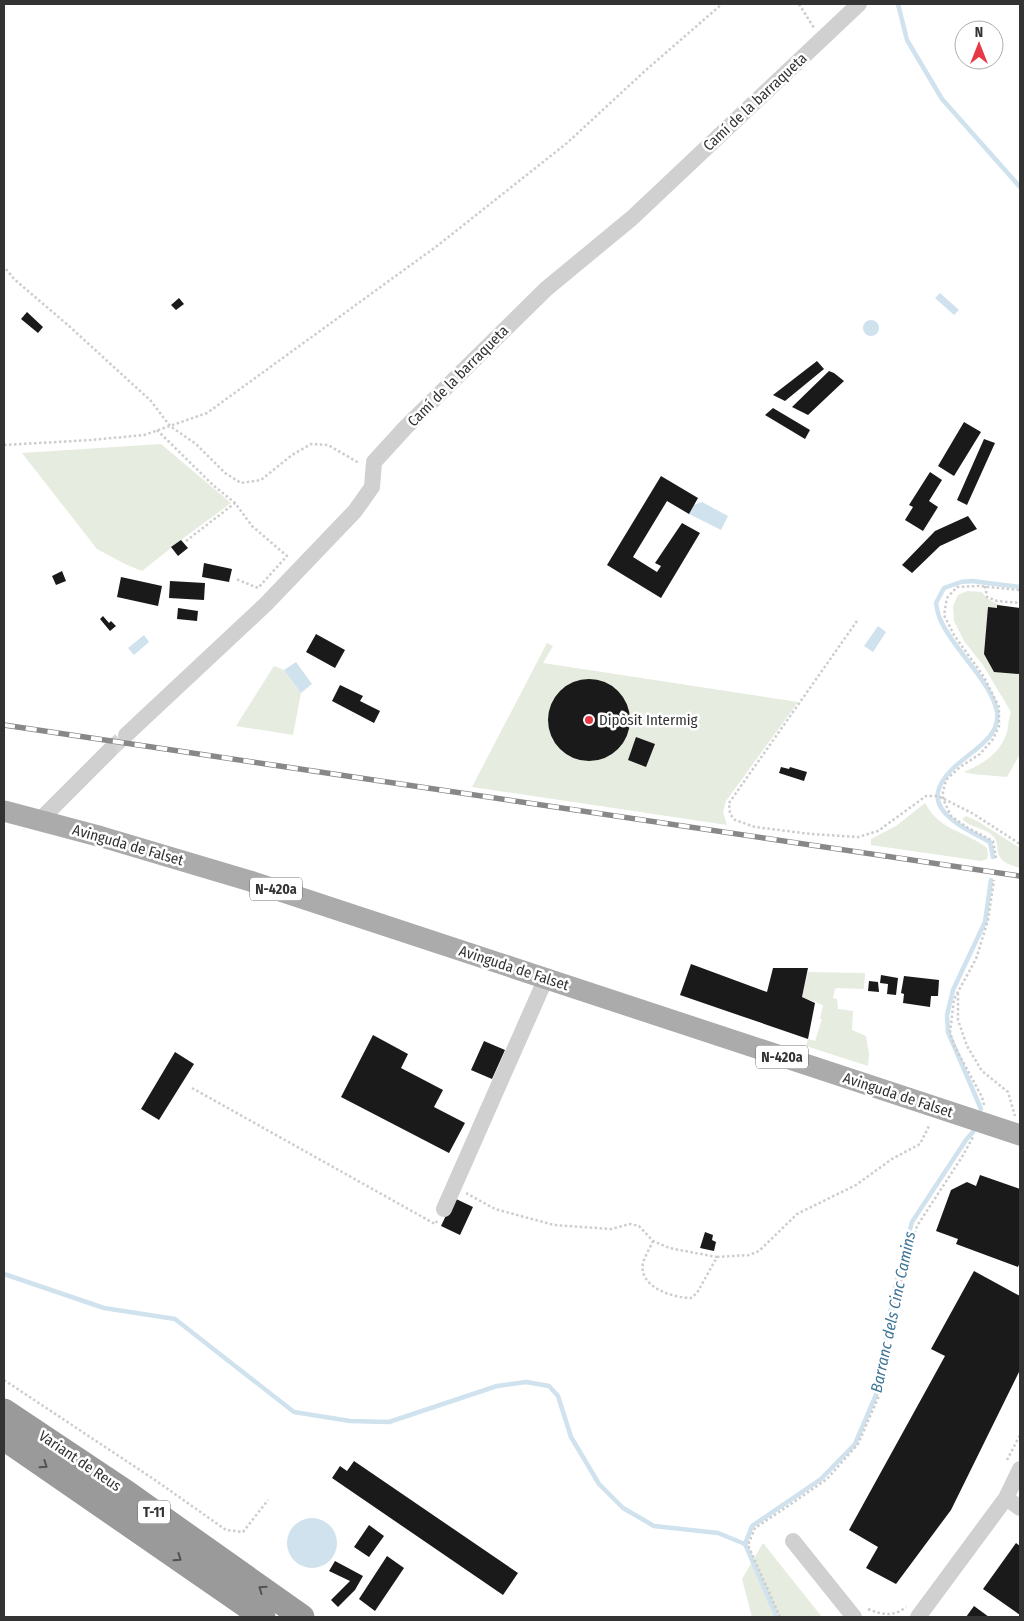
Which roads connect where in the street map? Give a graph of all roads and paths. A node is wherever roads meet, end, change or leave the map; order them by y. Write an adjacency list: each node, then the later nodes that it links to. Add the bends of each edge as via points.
1 (722, 4): 6 (path, via 567,144 437,246 207,413)
2 (799, 4): 4 (path)
3 (859, 4): 4 (street)
4 (821, 40): 9 (street, Camí de la barraqueta, via 632,218 546,289 404,428 374,462)
5 (6, 269): 6 (path, via 151,401)
6 (170, 426): 7 (path); 9 (path, via 242,484 261,480 310,444 328,445)
7 (157, 430): 8 (path, via 144,435); 10 (path, via 212,485)
8 (4, 445)
9 (374, 471): 17 (street, Camí de la barraqueta, via 372,487 355,511 266,604)
10 (235, 503): 11 (path); 12 (path, via 252,526 287,556 258,588)
11 (186, 541)
12 (236, 579)
13 (985, 586): 14 (path); 15 (path, via 987,597); 19 (path, via 957,587 947,598 944,615 984,677 999,707 999,726 980,754 960,766 946,780)
14 (1020, 590)
15 (1020, 603)
16 (857, 622): 19 (path, via 729,803 730,814 735,820 755,827 858,838 878,831 926,796)
17 (126, 735)
18 (109, 751): 21 (street)
19 (943, 799): 22 (path, via 972,813); 23 (path, via 951,816 993,841)
20 (4, 811): 21 (main road, Avinguda de Falset / N-420a)
21 (40, 820): 25 (main road, Avinguda de Falset / N-420a, via 250,880)
22 (1020, 844)
23 (996, 858)
24 (994, 880): 26 (path, via 988,920 976,959)
25 (546, 978): 28 (main road, Avinguda de Falset / N-420a); 32 (street)
26 (958, 992): 29 (path, via 954,999 950,1033 982,1097); 31 (path, via 958,1020 967,1046 982,1071 1008,1092)
27 (192, 1088): 33 (path, via 435,1224)
28 (940, 1109): 31 (main road, Avinguda de Falset / N-420a); 35 (path, via 920,1144 856,1185 797,1214 759,1251 749,1255)
29 (984, 1110)
30 (976, 1133): 49 (path, via 917,1226 896,1299 878,1398 858,1444 827,1479 755,1528 748,1545)
31 (1020, 1135)
32 (454, 1186): 33 (street); 34 (path, via 495,1209 554,1225 611,1229 630,1224 639,1226)
33 (444, 1209)
34 (653, 1241): 35 (path, via 669,1248); 35 (path, via 643,1263 645,1280 664,1293 682,1298 691,1298 697,1293)
35 (717, 1257)
36 (4, 1380): 42 (path, via 226,1530 243,1532)
37 (4, 1410): 48 (highway, Variant de Reus / T-11, one-way to 37)
38 (1020, 1435): 40 (path)
39 (4, 1438): 47 (highway, Variant de Reus / T-11, one-way to 47)
40 (1012, 1467): 41 (street)
41 (1006, 1498): 43 (street); 50 (street)
42 (268, 1500)
43 (1020, 1508)
44 (793, 1541): 46 (street)
45 (910, 1602): 46 (path, via 897,1613)
46 (860, 1613)
47 (264, 1617)
48 (302, 1617)
49 (780, 1617)
50 (918, 1617)

